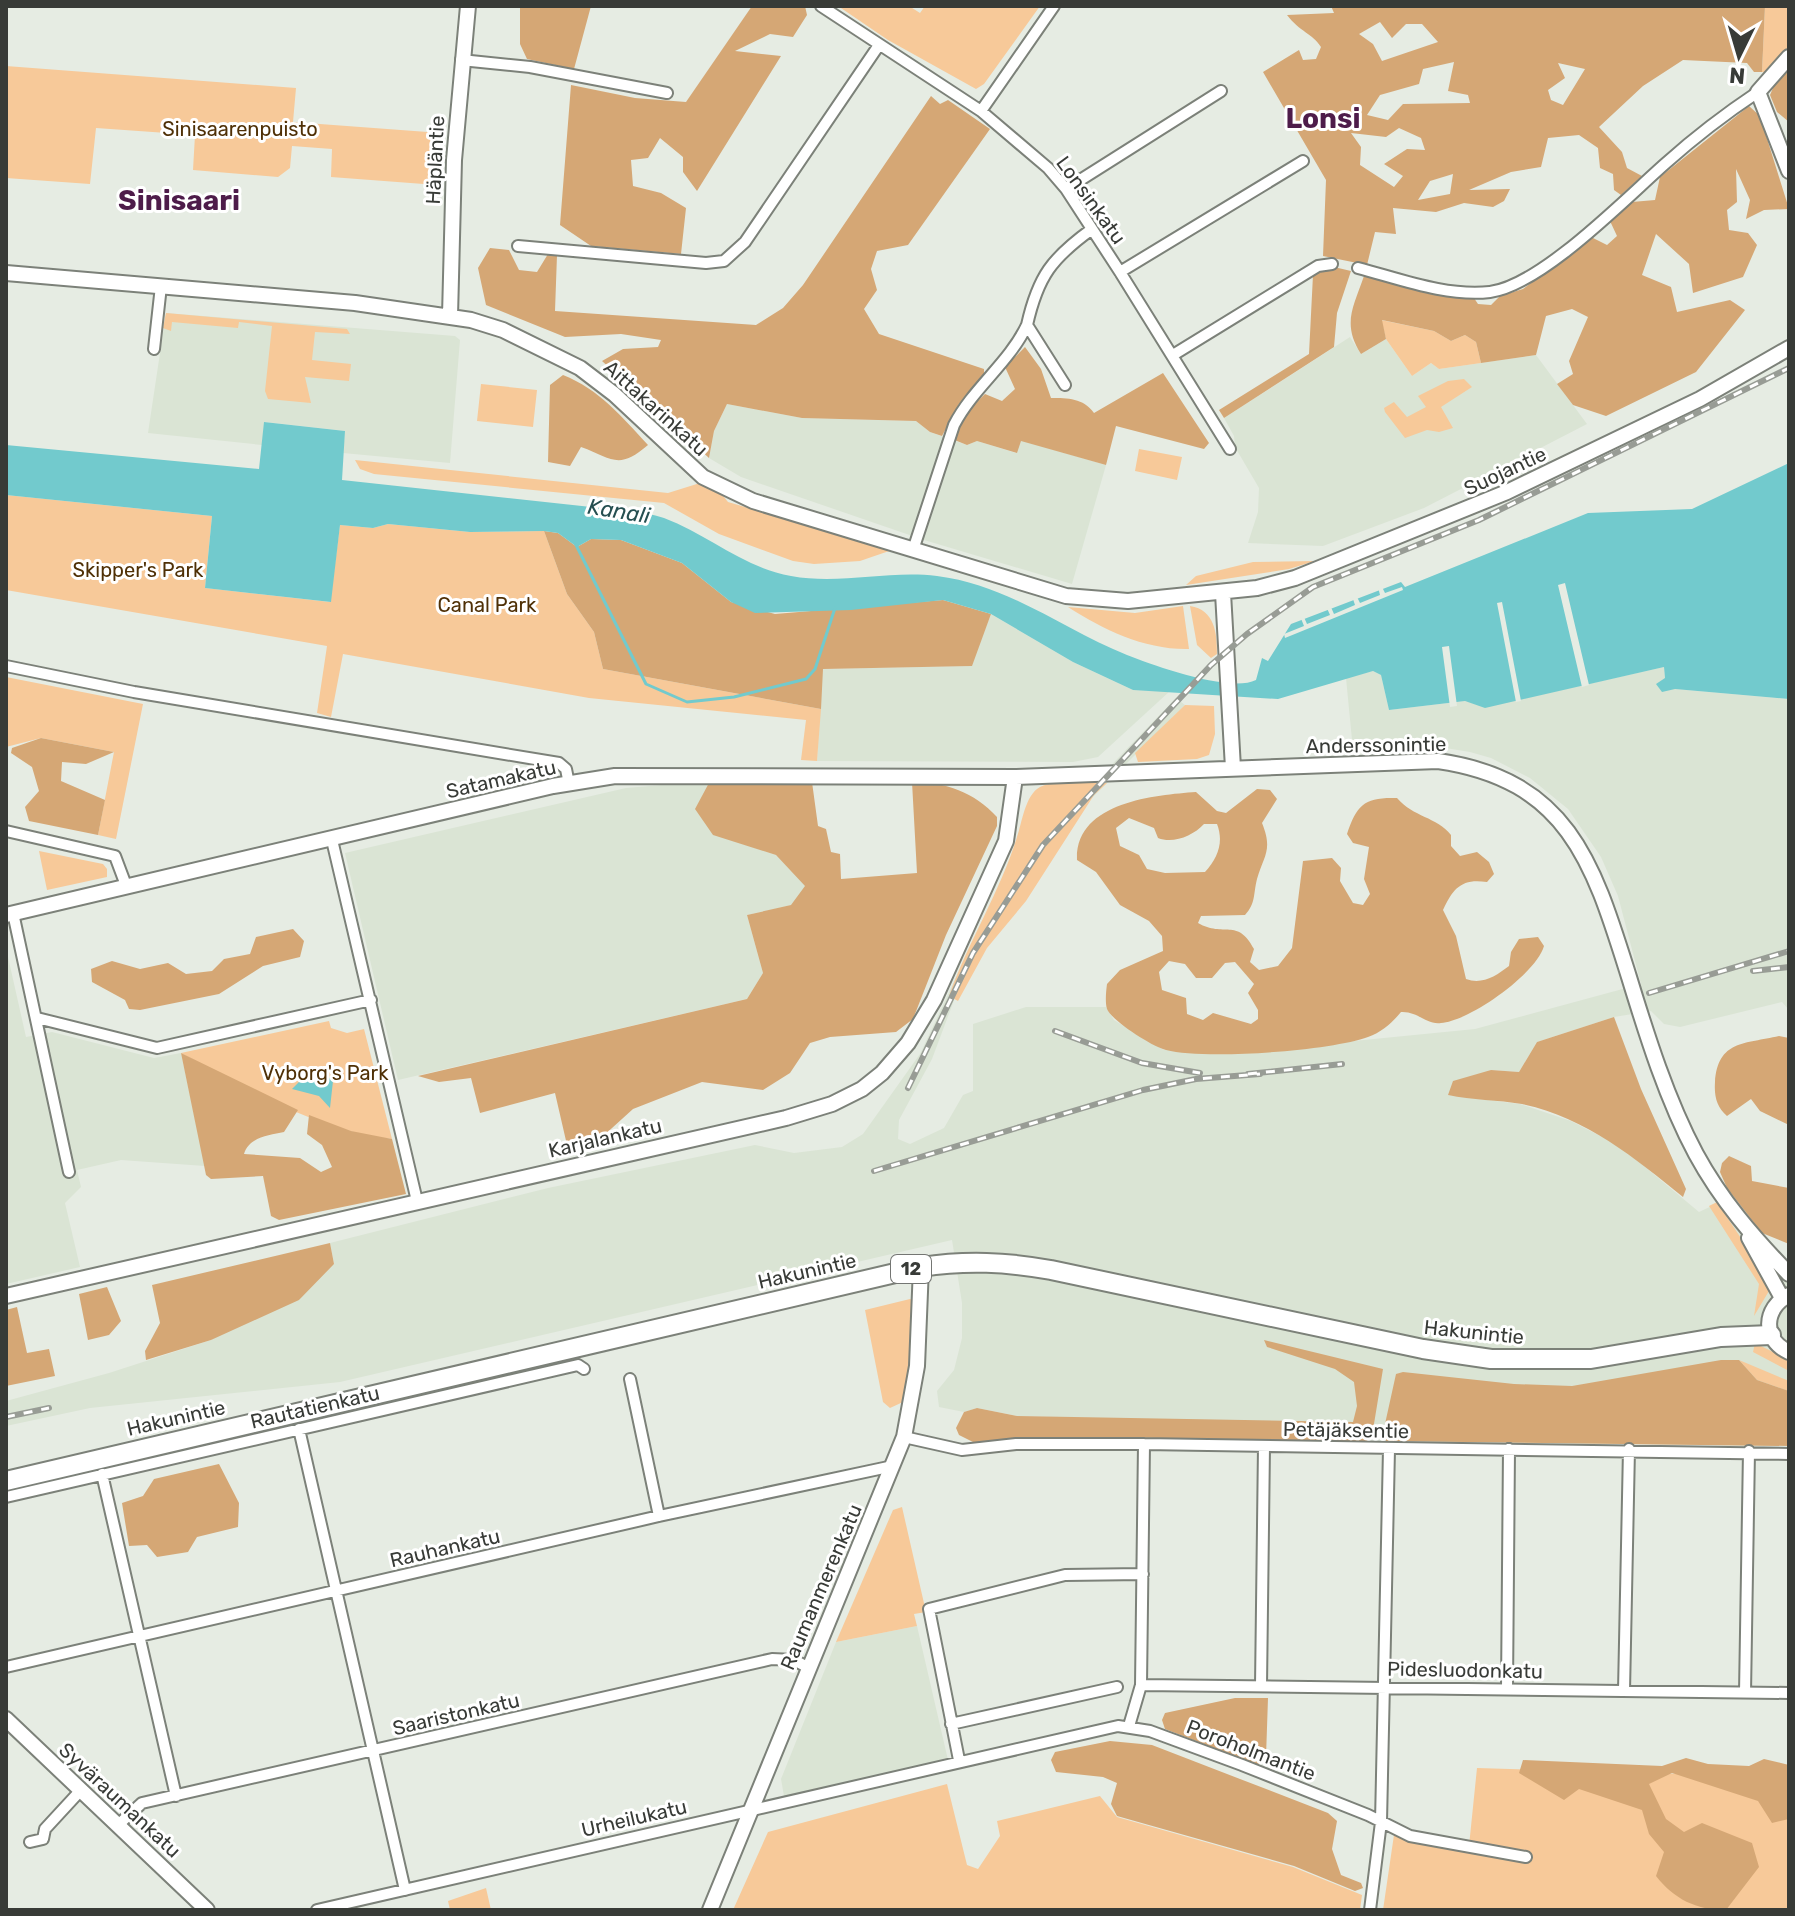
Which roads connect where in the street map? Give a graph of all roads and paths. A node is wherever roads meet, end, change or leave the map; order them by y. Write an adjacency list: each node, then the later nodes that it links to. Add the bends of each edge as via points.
1 (468, 6): 6 (main road, Häpläntie)
2 (821, 6): 4 (street, Lonsinkatu)
3 (1054, 6): 10 (street)
4 (879, 45): 10 (street, Lonsinkatu); 15 (street, via 745,242 724,261)
5 (1789, 57): 8 (main road)
6 (461, 60): 9 (street, via 530,67); 21 (main road, Häpläntie)
7 (1221, 91): 13 (street)
8 (1758, 92): 12 (main road); 17 (street, via 1723,115 1572,245 1505,288 1482,292 1432,287)
9 (667, 93)
10 (981, 111): 13 (street, Lonsinkatu)
11 (1303, 161): 18 (street)
12 (1789, 171)
13 (1066, 189): 14 (street, Lonsinkatu)
14 (1092, 229): 18 (street, Lonsinkatu); 22 (street, via 1049,266)
15 (518, 246)
16 (1332, 264): 25 (street, via 1318,266)
17 (1358, 268)
18 (1120, 272): 25 (street, Lonsinkatu)
19 (6, 273): 20 (main road, Aittakarinkatu)
20 (161, 286): 21 (main road, Aittakarinkatu); 24 (street)
21 (450, 316): 28 (main road, Aittakarinkatu, via 503,330 580,368 690,466 724,488)
22 (1027, 325): 26 (street); 28 (street, via 954,425)
23 (1789, 348): 29 (main road, Suojantie, via 1700,399 1459,514 1295,578)
24 (154, 349)
25 (1173, 355): 27 (street, Lonsinkatu)
26 (1065, 385)
27 (1230, 449)
28 (914, 547): 29 (main road, Aittakarinkatu, via 1091,601)
29 (1223, 593): 31 (main road)
30 (6, 666): 33 (street, via 559,763)
31 (1233, 768): 32 (main road, Anderssonintie); 42 (main road, Anderssonintie, via 1438,761 1486,771 1522,789 1562,823 1589,863 1696,1153)
32 (1015, 777): 33 (main road, Satamakatu, via 615,776); 41 (main road, Karjalankatu, via 1006,841 934,1000 896,1058 862,1089 786,1118)
33 (569, 784): 35 (main road, Satamakatu)
34 (6, 831): 36 (street, via 106,852 120,865)
35 (332, 840): 36 (main road, Satamakatu); 38 (street)
36 (127, 888): 37 (main road, Satamakatu)
37 (10, 914): 39 (street)
38 (371, 1000): 39 (street, via 157,1048); 41 (street)
39 (37, 1018): 40 (street)
40 (69, 1172)
41 (417, 1201): 45 (main road, Karjalankatu)
42 (1744, 1227): 44 (main road, Anderssonintie); 46 (main road, Anderssonintie)
43 (921, 1267): 47 (highway, Hakunintie / 12, via 964,1260 1012,1263 1491,1359 1591,1359); 52 (main road, Raumanmerenkatu, via 917,1366); 62 (highway, Hakunintie / 12)
44 (1789, 1274)
45 (6, 1296)
46 (1785, 1296): 47 (main road, via 1775,1305)
47 (1770, 1328): 48 (main road, via 1776,1344)
48 (1789, 1352)
49 (584, 1369): 51 (street, Rautatienkatu, via 578,1365)
50 (630, 1379): 64 (street)
51 (299, 1429): 61 (street, Rautatienkatu); 66 (street)
52 (904, 1437): 53 (street, Petäjäksentie, via 962,1450 1016,1444); 60 (main road, Raumanmerenkatu)
53 (1144, 1444): 54 (street, Petäjäksentie); 65 (street)
54 (1264, 1446): 55 (street, Petäjäksentie); 71 (street)
55 (1389, 1449): 56 (street, Petäjäksentie); 73 (street)
56 (1509, 1449): 57 (street, Petäjäksentie); 74 (street)
57 (1629, 1449): 58 (street, Petäjäksentie); 75 (street)
58 (1749, 1451): 59 (street, Petäjäksentie); 76 (street)
59 (1789, 1454)
60 (893, 1466): 64 (street, Rauhankatu); 69 (main road, Raumanmerenkatu)
61 (102, 1474): 63 (street, Rautatienkatu); 67 (street)
62 (6, 1481)
63 (6, 1497)
64 (659, 1516): 66 (street, Rauhankatu)
65 (1143, 1574): 70 (street); 79 (street, via 1065,1575 929,1609)
66 (336, 1591): 67 (street, Rauhankatu); 81 (street)
67 (139, 1636): 68 (street, Rauhankatu); 84 (street)
68 (6, 1667)
69 (809, 1668): 81 (street, Saaristonkatu, via 794,1660 772,1659); 85 (main road, Raumanmerenkatu)
70 (1141, 1685): 71 (street, Pidesluodonkatu); 80 (street)
71 (1261, 1686): 73 (street, Pidesluodonkatu)
72 (1117, 1687): 79 (street)
73 (1385, 1687): 74 (street, Pidesluodonkatu); 86 (street)
74 (1507, 1689): 75 (street, Pidesluodonkatu)
75 (1624, 1691): 76 (street, Pidesluodonkatu)
76 (1745, 1693): 77 (street, Pidesluodonkatu)
77 (1789, 1693)
78 (6, 1719): 83 (main road, Syväraumankatu)
79 (951, 1724): 82 (street)
80 (1129, 1726): 82 (street); 86 (street, Poroholmantie)
81 (374, 1751): 84 (street, Saaristonkatu); 90 (street)
82 (959, 1760): 85 (street, Urheilukatu)
83 (81, 1790): 87 (main road, Syväraumankatu); 88 (street, via 45,1829 43,1839)
84 (176, 1796): 87 (street, Saaristonkatu, via 142,1803)
85 (751, 1809): 90 (street, Urheilukatu); 93 (main road, Raumanmerenkatu)
86 (1381, 1822): 89 (street, Poroholmantie, via 1410,1836); 94 (street)
87 (118, 1825): 91 (main road, Syväraumankatu)
88 (30, 1842)
89 (1526, 1857)
90 (405, 1890): 92 (street, Urheilukatu)
91 (207, 1910)
92 (317, 1910)
93 (710, 1910)
94 (1370, 1910)

